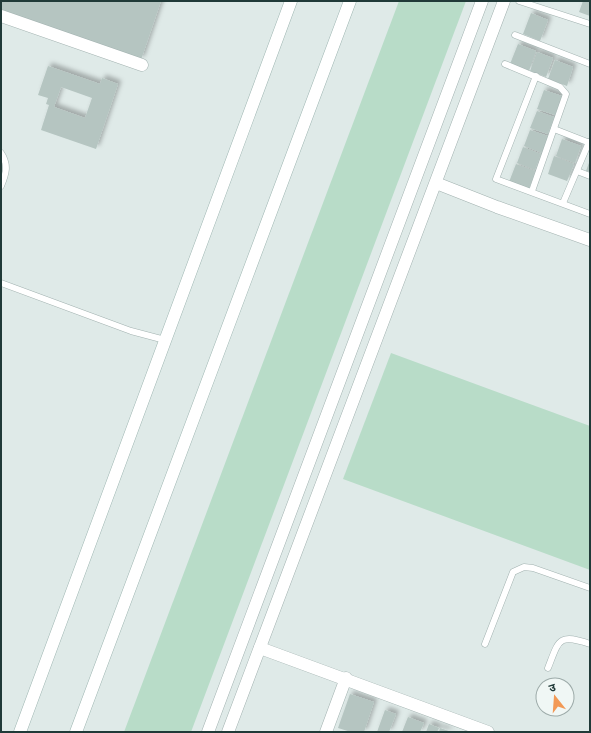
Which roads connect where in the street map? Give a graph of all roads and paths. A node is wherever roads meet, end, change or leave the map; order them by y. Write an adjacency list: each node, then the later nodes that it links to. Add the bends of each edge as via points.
1 (291, 1): 25 (street)
2 (350, 1): 33 (street)
3 (482, 1): 34 (street)
4 (504, 1): 18 (street)
5 (519, 1): 7 (lane)
6 (1, 16): 11 (street)
7 (590, 24)
8 (515, 35): 10 (lane)
9 (505, 64): 12 (lane)
10 (590, 64)
11 (142, 65)
12 (536, 76): 13 (lane, via 565,90 566,98); 20 (lane, via 496,179)
13 (554, 129): 14 (lane); 20 (lane)
14 (589, 142): 16 (lane)
15 (1, 153): 19 (lane, via 6,161 7,172)
16 (577, 171): 17 (lane); 21 (lane)
17 (590, 176)
18 (436, 183): 23 (street); 29 (street)
19 (1, 186)
20 (532, 191): 21 (lane)
21 (563, 203): 22 (lane)
22 (590, 214)
23 (590, 240)
24 (1, 283): 25 (lane, via 131,331)
25 (165, 340): 32 (street)
26 (590, 588): 27 (lane, via 533,568 524,567 513,572)
27 (485, 644)
28 (590, 644): 30 (lane, via 565,638 558,643)
29 (260, 648): 31 (street); 35 (street)
30 (548, 668)
31 (346, 678): 36 (street); 37 (street)
32 (20, 732)
33 (76, 732)
34 (208, 732)
35 (228, 732)
36 (326, 732)
37 (488, 732)

